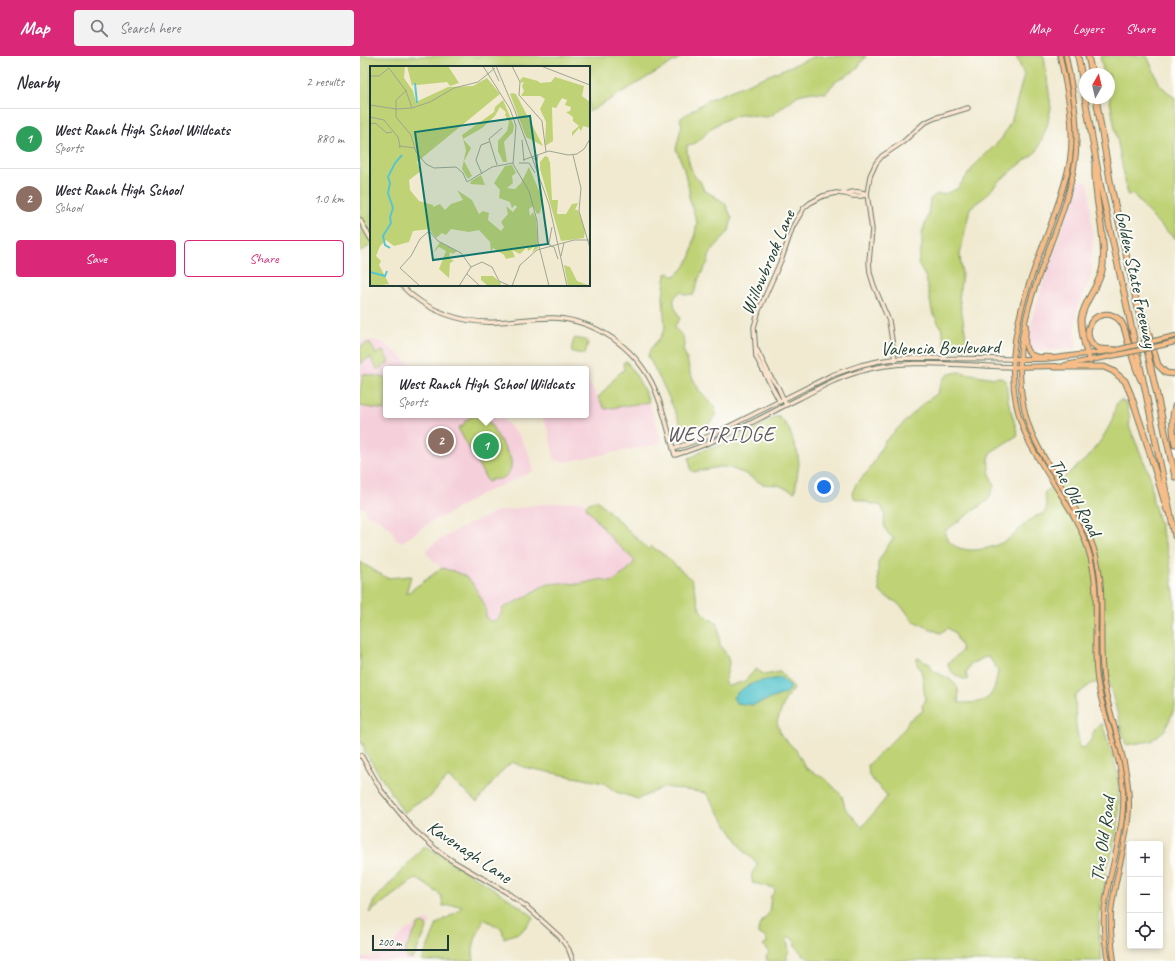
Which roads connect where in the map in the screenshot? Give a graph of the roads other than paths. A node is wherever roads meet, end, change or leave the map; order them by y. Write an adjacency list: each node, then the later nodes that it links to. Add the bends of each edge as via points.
1 (1060, 56): 23 (main road, The Old Road, via 1071,118 1070,160 1063,190 1021,307 1014,337)
2 (1066, 56): 16 (main road, The Old Road, via 1076,116 1076,160)
3 (1078, 56): 5 (highway)
4 (1088, 56): 6 (highway)
5 (1080, 68)
6 (1091, 68)
7 (1087, 104): 10 (highway, Golden State Freeway)
8 (1097, 104): 14 (highway, Golden State Freeway)
9 (968, 108): 11 (street, via 929,120 882,156 872,169)
10 (1095, 156): 20 (highway, via 1094,176 1103,263 1100,280 1082,317); 31 (highway, Golden State Freeway)
11 (867, 194): 22 (street, via 872,230 870,273 889,321); 32 (street, Willowbrook Lane, via 852,191 823,196 798,214 793,226 757,315 754,333 756,360)
12 (360, 220): 13 (street)
13 (370, 237)
14 (1131, 278): 30 (highway, via 1158,365 1166,373); 40 (highway, Golden State Freeway)
15 (402, 286): 37 (street, via 426,305 456,318 484,322 556,318 580,323 606,334 631,354 648,377 659,399)
16 (1026, 320): 21 (main road, via 1024,340 1028,352 1037,357); 24 (main road, The Old Road)
17 (1175, 336): 19 (main road, Valencia Boulevard, bridge)
18 (1175, 342): 19 (main road, Valencia Boulevard, bridge)
19 (1116, 353): 20 (main road, Valencia Boulevard); 25 (main road, Valencia Boulevard); 31 (highway, via 1100,349 1091,342 1088,329 1096,317 1110,314 1120,320)
20 (1087, 355): 21 (main road, Valencia Boulevard); 25 (highway)
21 (1055, 358): 24 (main road, Valencia Boulevard)
22 (895, 359): 23 (street, Valencia Boulevard); 26 (street); 32 (street, Valencia Boulevard, via 870,362 851,368)
23 (1013, 360): 24 (main road, Valencia Boulevard); 28 (main road, The Old Road)
24 (1020, 360): 29 (main road, The Old Road)
25 (1090, 360): 27 (main road, Valencia Boulevard)
26 (896, 365): 28 (street, Valencia Boulevard); 33 (street, Valencia Boulevard, via 870,368 842,377)
27 (1054, 366): 29 (main road, Valencia Boulevard); 41 (highway, via 1104,367 1125,381)
28 (1013, 367): 29 (main road, Valencia Boulevard); 39 (main road, The Old Road, via 1014,393 1019,414)
29 (1020, 367): 38 (main road, The Old Road, via 1021,394 1027,421)
30 (1175, 374)
31 (1145, 389): 41 (highway, Golden State Freeway)
32 (782, 400): 33 (street); 35 (street); 37 (street, Valencia Boulevard, via 722,430)
33 (786, 404): 35 (street, Valencia Boulevard)
34 (1175, 406): 36 (highway)
35 (782, 407): 37 (street, Valencia Boulevard, via 729,434 690,450 675,455)
36 (1175, 445)
37 (673, 449)
38 (1042, 454): 39 (street); 46 (main road, The Old Road, via 1085,524 1100,575 1104,680 1125,764 1129,793 1126,831 1111,913)
39 (1038, 458): 45 (main road, The Old Road, via 1076,520 1094,571 1097,677 1123,788 1121,828 1104,914)
40 (1175, 477)
41 (1172, 523): 42 (highway, Golden State Freeway)
42 (1175, 536)
43 (361, 758): 44 (street, Kavenagh Lane, via 381,790 413,829 437,850 527,907 560,937)
44 (573, 961)
45 (1108, 961)
46 (1114, 961)

